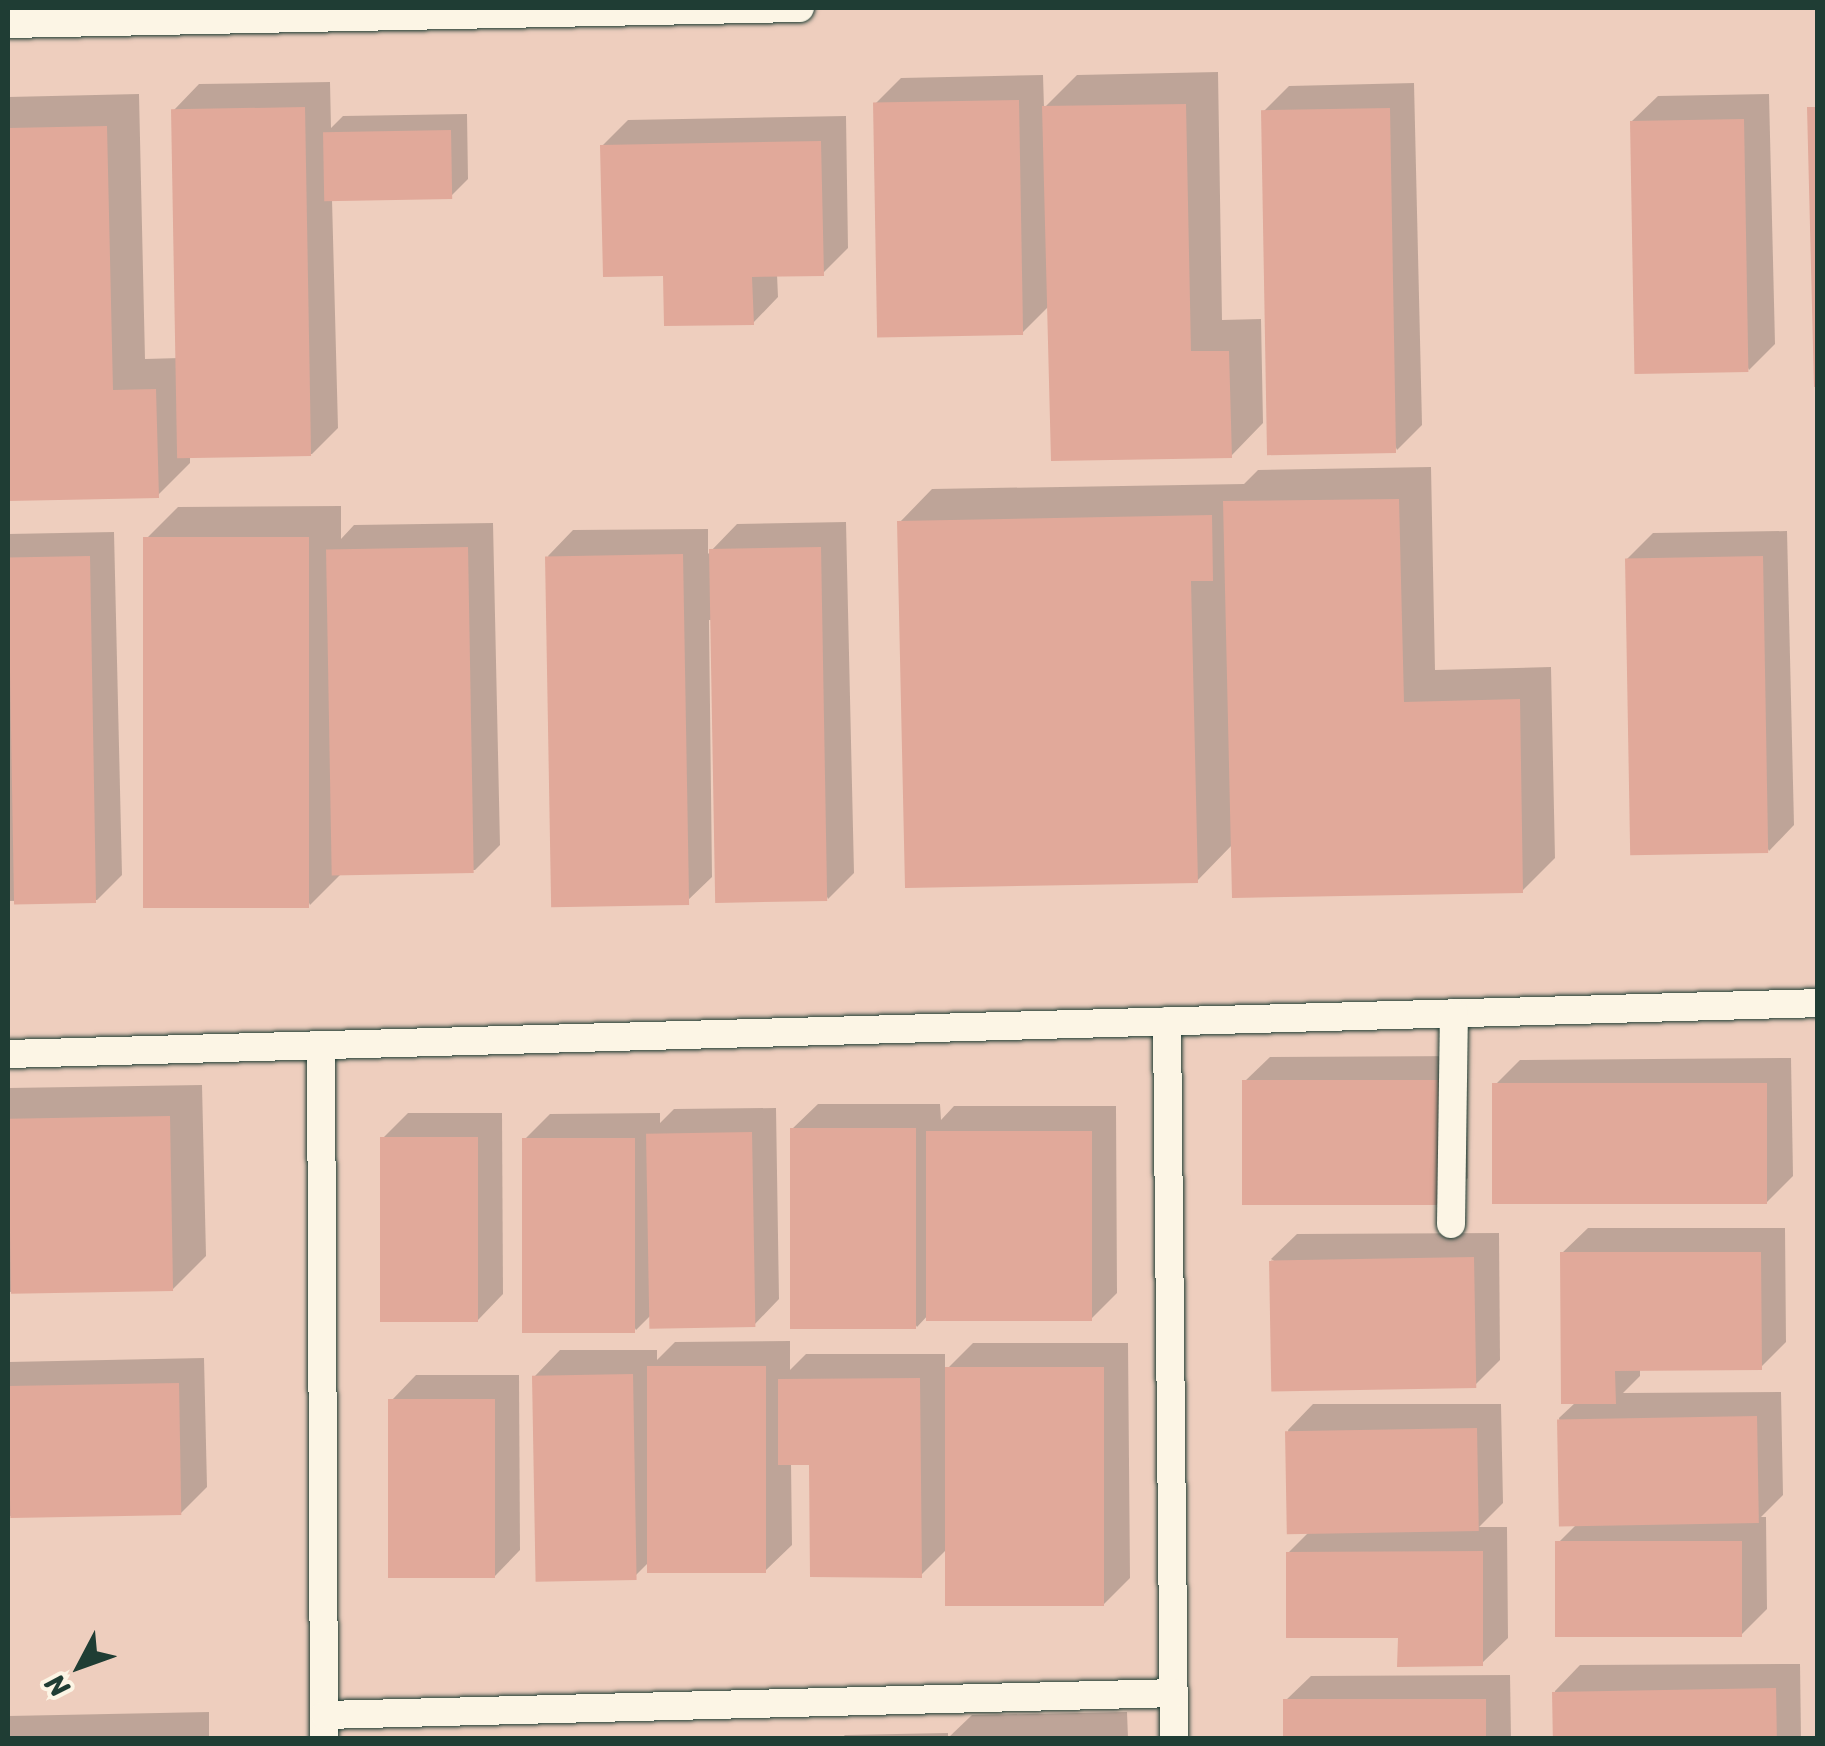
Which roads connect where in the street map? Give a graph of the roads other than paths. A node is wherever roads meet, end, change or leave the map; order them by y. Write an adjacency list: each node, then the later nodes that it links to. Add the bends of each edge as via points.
1 (800, 8): 2 (lane)
2 (580, 10): 3 (lane)
3 (8, 24)
4 (1818, 1003): 5 (lane)
5 (1454, 1013): 6 (lane); 9 (lane)
6 (1167, 1021): 7 (lane); 10 (lane)
7 (320, 1046): 8 (lane); 11 (lane)
8 (8, 1054)
9 (1451, 1224)
10 (1174, 1693): 11 (lane); 12 (lane)
11 (324, 1727)
12 (1174, 1738)

